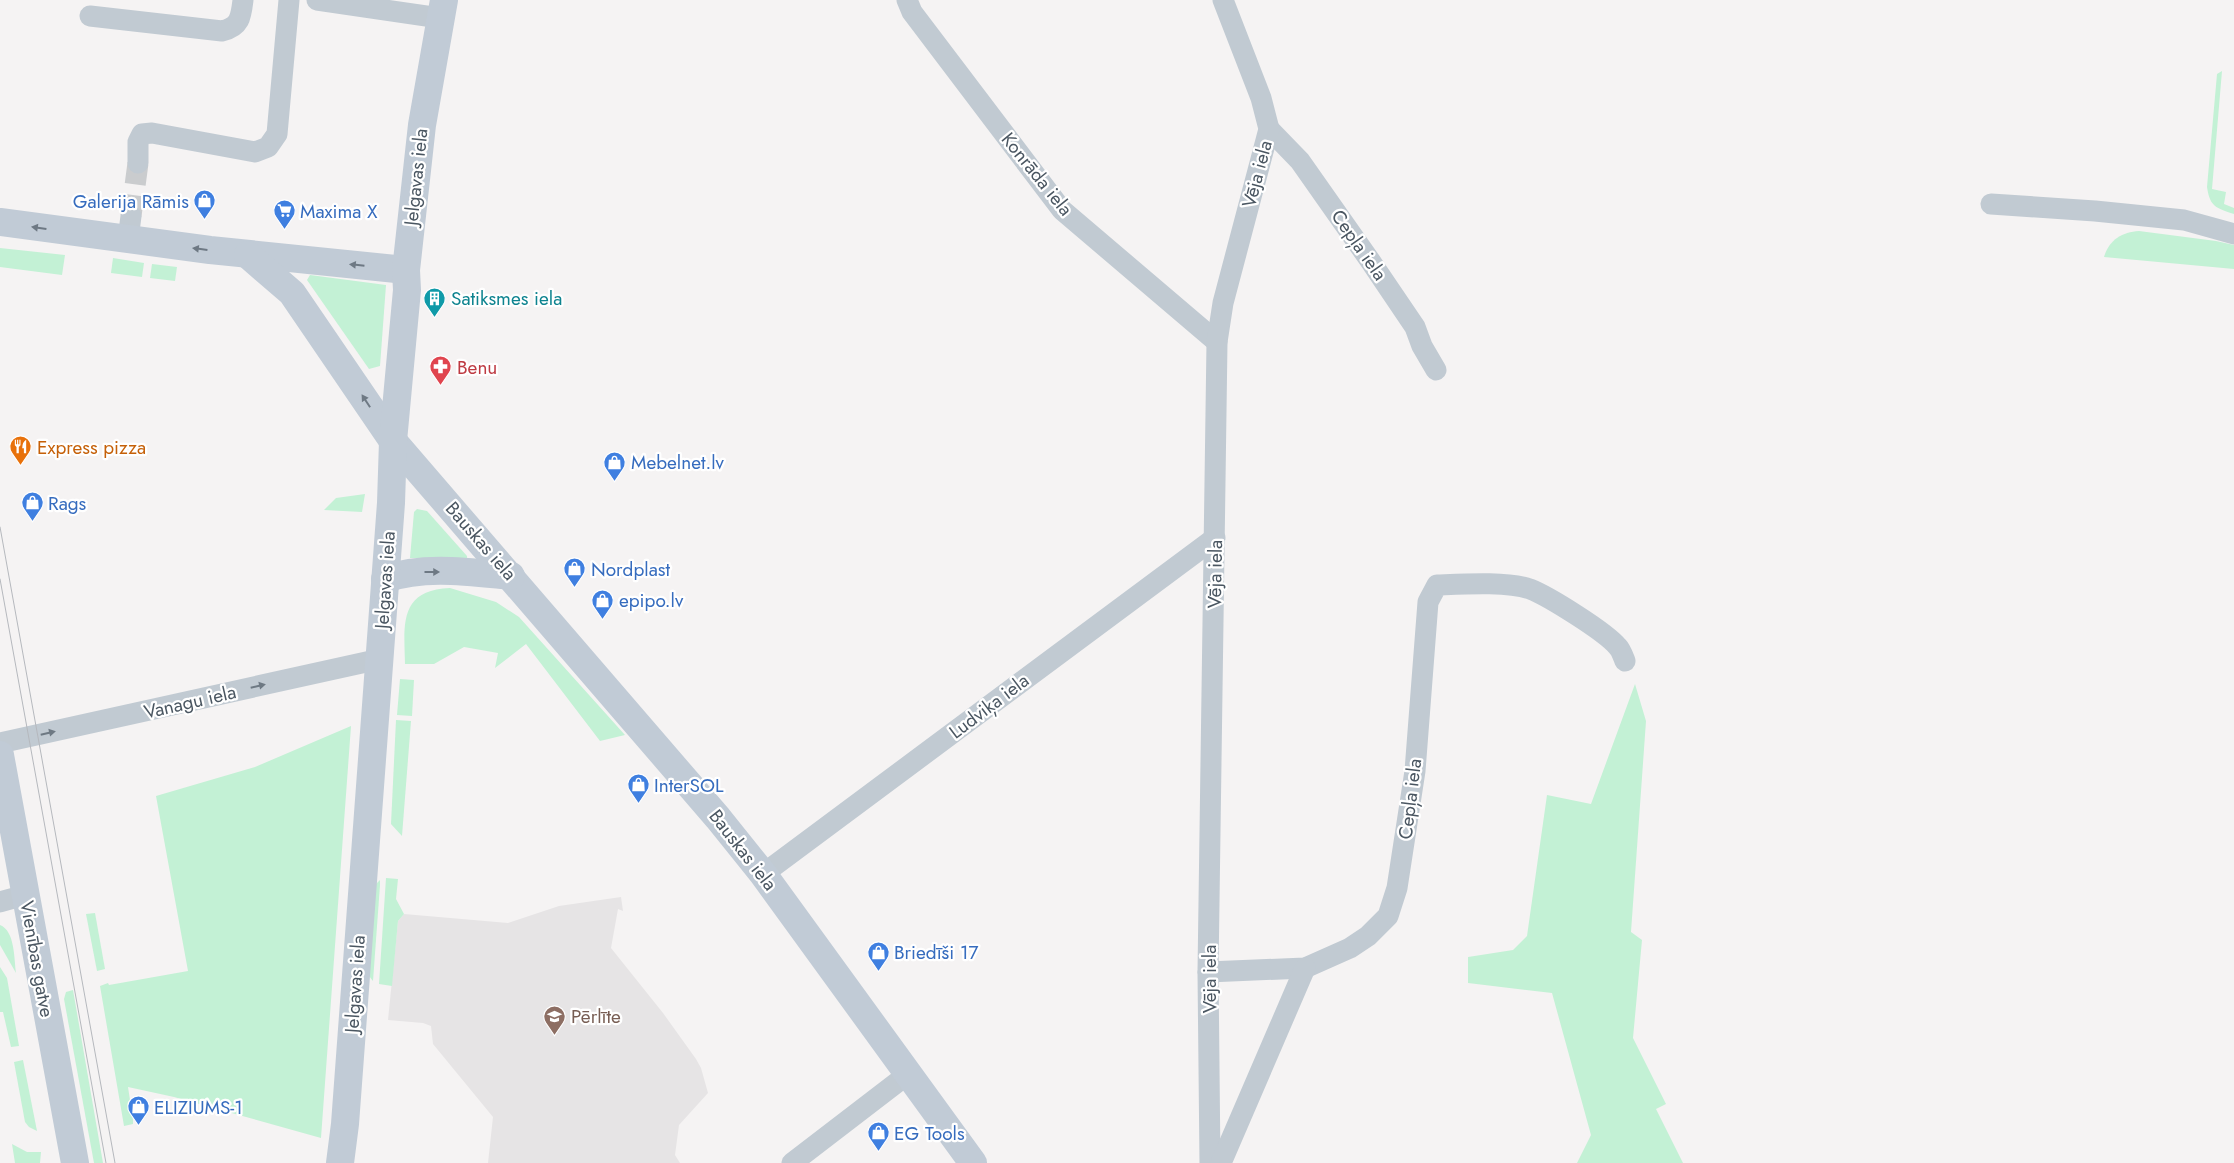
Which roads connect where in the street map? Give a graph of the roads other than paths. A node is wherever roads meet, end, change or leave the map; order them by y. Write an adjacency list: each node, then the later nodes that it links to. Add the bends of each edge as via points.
1 (243, 0): 8 (street, via 240,20 232,28 222,31)
2 (289, 0): 10 (street, via 277,134 268,147 255,152 152,133 142,134 138,142)
3 (317, 0): 6 (street)
4 (907, 0): 16 (street, Konrāda iela, via 912,12 1062,210)
5 (1223, 0): 9 (street, Vēja iela, via 1261,98)
6 (389, 5): 7 (street)
7 (442, 9): 15 (street, Jelgavas iela, via 422,125)
8 (90, 16)
9 (1269, 129): 16 (street, Vēja iela, via 1223,303); 17 (street, Cepļa iela, via 1300,161 1371,262 1415,328)
10 (138, 163)
11 (1991, 204): 13 (street, via 2184,220)
12 (0, 222): 14 (street, one-way to 12, via 129,228)
13 (2234, 234)
14 (248, 255): 15 (street, one-way to 14); 18 (street, one-way to 14, via 292,293)
15 (406, 270): 18 (street, Jelgavas iela, via 407,290)
16 (1217, 342): 19 (street, Vēja iela)
17 (1436, 370)
18 (392, 442): 20 (street, Bauskas iela); 21 (street, Jelgavas iela)
19 (1215, 538): 26 (street, Ludviķa iela); 29 (street, Vēja iela)
20 (511, 576): 21 (street, one-way to 20, via 413,571); 26 (street, Bauskas iela)
21 (385, 579): 22 (street, Jelgavas iela)
22 (380, 659): 24 (street, Vanagu iela, one-way to 22); 32 (street, Jelgavas iela)
23 (1625, 660): 28 (street, Cepļa iela, via 1618,647 1586,621 1530,589 1490,584 1437,585 1428,602 1415,771 1398,888 1388,916 1368,936 1350,948)
24 (0, 743)
25 (0, 755): 27 (street, Vienības gatve)
26 (762, 874): 30 (street, Bauskas iela)
27 (13, 898): 31 (street, Vienības gatve)
28 (1305, 968): 29 (street, Cepļa iela); 36 (street)
29 (1208, 972): 35 (street, Vēja iela)
30 (908, 1074): 33 (street); 34 (street, Bauskas iela)
31 (75, 1163)
32 (340, 1163)
33 (792, 1163)
34 (973, 1163)
35 (1210, 1163)
36 (1221, 1163)

